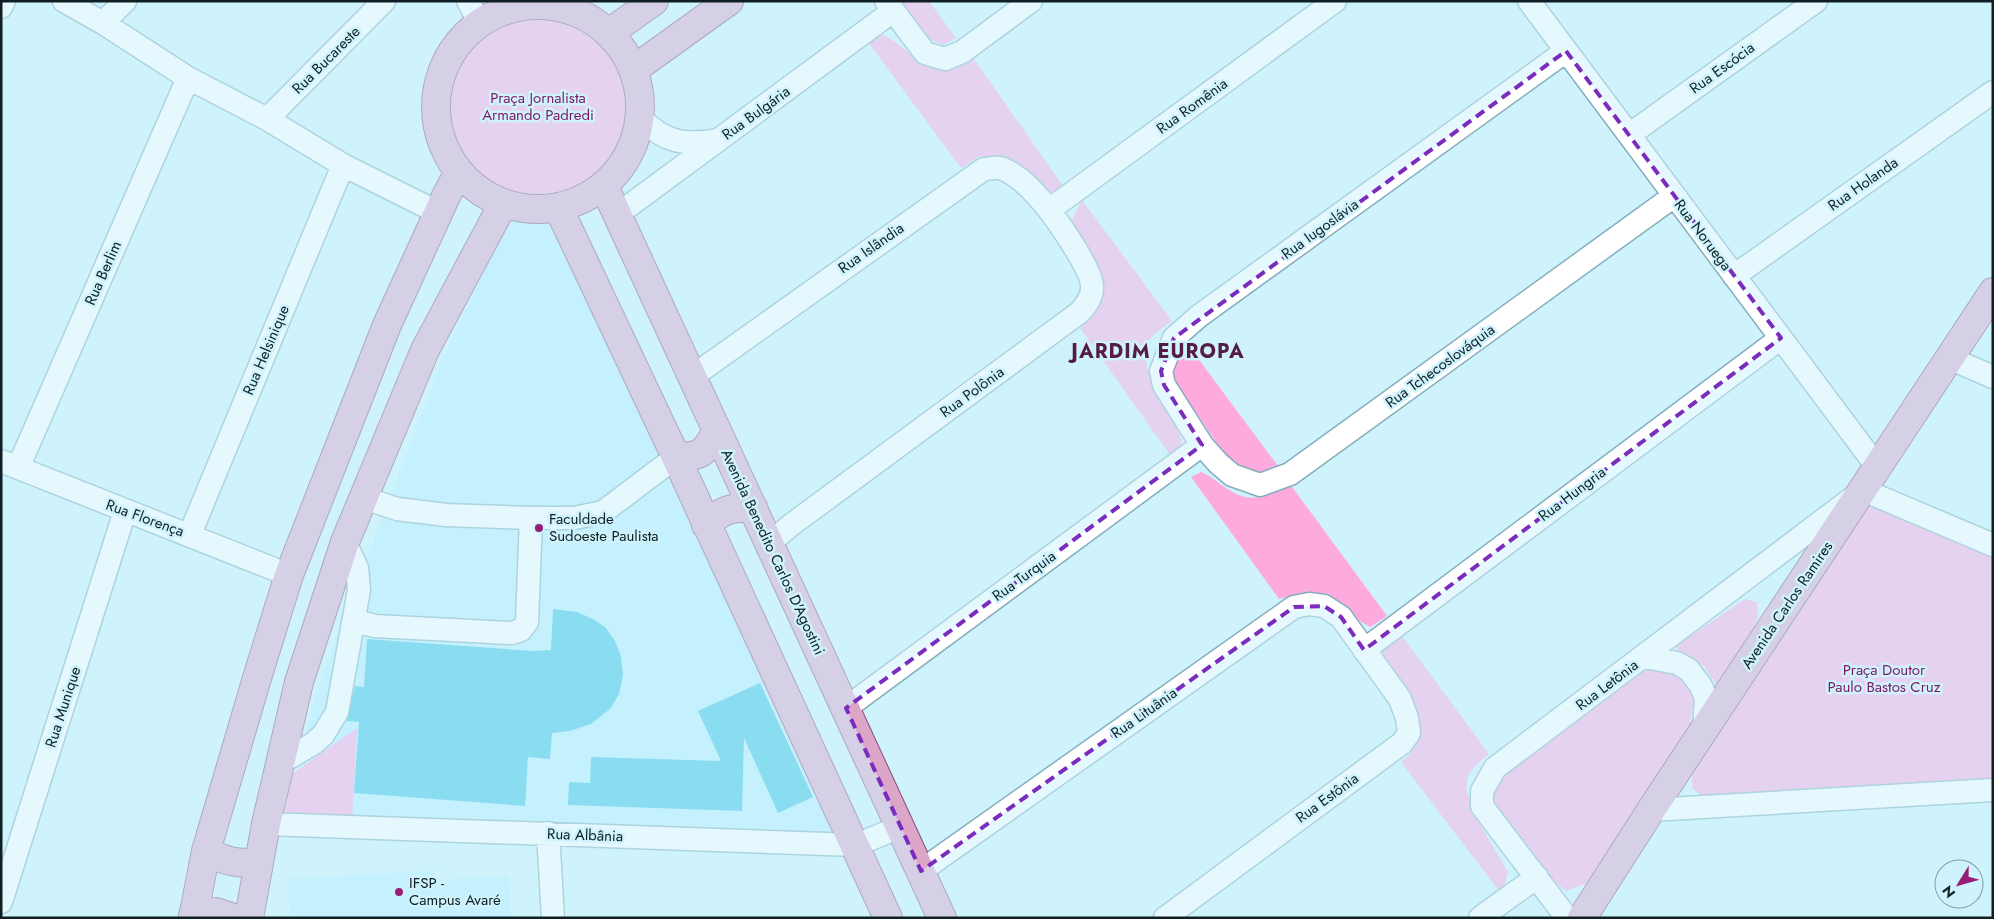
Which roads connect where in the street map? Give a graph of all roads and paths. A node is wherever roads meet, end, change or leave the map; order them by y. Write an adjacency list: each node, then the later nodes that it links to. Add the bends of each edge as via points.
1 (4, 1): 13 (street)
2 (64, 1): 15 (street)
3 (125, 1): 15 (street)
4 (384, 1): 22 (street, Rua Bucareste)
5 (654, 1): 16 (main road)
6 (729, 1): 18 (main road)
7 (1031, 1): 12 (street, via 962,52 946,59 925,53)
8 (1335, 1): 31 (street, Rua Romênia)
9 (1529, 1): 17 (street, Rua Noruega)
10 (1816, 1): 23 (street, Rua Escócia)
11 (511, 4): 14 (main road, via 495,13); 16 (main road, via 564,8 588,18)
12 (890, 6): 24 (street, Rua Bulgária)
13 (1, 7)
14 (474, 12): 26 (main road, via 440,76 436,110 442,143)
15 (103, 23): 19 (street)
16 (609, 33): 18 (main road)
17 (1566, 51): 23 (street, Rua Noruega); 41 (street, Rua Iugoslávia, via 1199,316 1174,338 1161,371 1164,384)
18 (633, 70): 21 (main road, via 639,93)
19 (188, 78): 22 (street); 43 (street, Rua Berlim)
20 (1993, 92): 34 (street, Rua Holanda)
21 (640, 118): 24 (street, via 654,131 670,139 696,144); 27 (main road, via 634,143 622,166)
22 (268, 119): 25 (street)
23 (1629, 135): 28 (street, Rua Noruega)
24 (718, 140): 33 (street, Rua Bulgária)
25 (343, 165): 32 (street); 52 (street, Rua Helsinique)
26 (459, 172): 29 (main road, via 482,192); 32 (main road)
27 (604, 186): 30 (main road, via 582,199); 33 (main road, Avenida Benedito Carlos D'Agostini)
28 (1674, 196): 34 (street, Rua Noruega); 41 (street, Rua Tchecoslováquia, via 1290,474 1260,485 1232,474)
29 (503, 204): 30 (main road, via 534,209); 46 (main road, via 425,350)
30 (558, 207): 42 (main road)
31 (1049, 210): 38 (street, Rua Islândia, via 1036,194 1010,174 999,168 984,169); 54 (street, Rua Polônia, via 1086,266 1092,284 1090,300 1080,312)
32 (439, 213): 50 (main road, via 387,325)
33 (618, 214): 38 (main road, Avenida Benedito Carlos D'Agostini)
34 (1734, 276): 36 (street, Rua Noruega)
35 (1993, 292): 37 (main road, Avenida Carlos Ramires)
36 (1781, 338): 44 (street, Rua Noruega); 58 (street, Rua Hungria)
37 (1949, 358): 39 (street); 44 (main road, Avenida Carlos Ramires)
38 (693, 376): 40 (main road, Avenida Benedito Carlos D'Agostini)
39 (1993, 377)
40 (716, 432): 42 (main road, via 706,450 693,457); 47 (main road, Avenida Benedito Carlos D'Agostini)
41 (1202, 445): 60 (street, Rua Turquia)
42 (676, 456): 49 (street, via 603,512 574,518); 51 (main road)
43 (10, 464): 48 (street, Rua Florença)
44 (1878, 468): 45 (main road, Avenida Carlos Ramires)
45 (1863, 490): 55 (street); 59 (street, Rua Letônia); 61 (main road, Avenida Carlos Ramires)
46 (364, 498): 49 (street, via 397,509 446,515); 53 (main road)
47 (753, 506): 51 (main road, via 731,508); 54 (main road, Avenida Benedito Carlos D'Agostini)
48 (125, 511): 52 (street, Rua Florença); 73 (street, Rua Munique)
49 (531, 518): 57 (street, via 527,622 521,630 512,633 375,626 360,622)
50 (312, 520): 53 (main road, via 326,540 338,544); 56 (main road)
51 (706, 524): 68 (main road)
52 (190, 534): 56 (street, Rua Florença)
53 (346, 542): 57 (street, via 360,577); 62 (main road, via 299,682)
54 (770, 543): 60 (main road, Avenida Benedito Carlos D'Agostini)
55 (1993, 545)
56 (289, 575): 69 (main road)
57 (354, 614): 62 (street, via 334,719 314,743)
58 (1364, 650): 71 (street, Rua Lituânia, via 1341,617 1324,606 1294,607); 80 (street, Rua Estônia, via 1400,699 1409,733 1402,743)
59 (1645, 656): 61 (street, via 1677,663 1689,670 1706,698); 72 (street, Rua Letônia, via 1496,768 1482,791 1482,806)
60 (846, 708): 66 (main road, Avenida Benedito Carlos D'Agostini)
61 (1704, 730): 64 (main road, Avenida Carlos Ramires)
62 (280, 763): 65 (main road)
63 (1993, 790): 64 (street)
64 (1651, 810): 83 (main road, Avenida Carlos Ramires)
65 (266, 824): 67 (street, Rua Albânia); 70 (main road)
66 (900, 827): 68 (street, Rua Albânia); 71 (main road, Avenida Benedito Carlos D'Agostini)
67 (548, 833): 68 (street, Rua Albânia); 77 (street)
68 (856, 845): 78 (main road)
69 (206, 851): 70 (main road, via 226,861); 74 (main road)
70 (259, 862): 76 (main road)
71 (921, 871): 79 (main road, Avenida Benedito Carlos D'Agostini)
72 (1537, 877): 81 (street); 82 (street, Rua Letônia)
73 (1, 902)
74 (193, 916): 75 (main road, via 216,912)
75 (233, 918)
76 (249, 918)
77 (553, 918)
78 (888, 918)
79 (942, 918)
80 (1165, 918)
81 (1480, 918)
82 (1567, 918)
83 (1582, 918)

